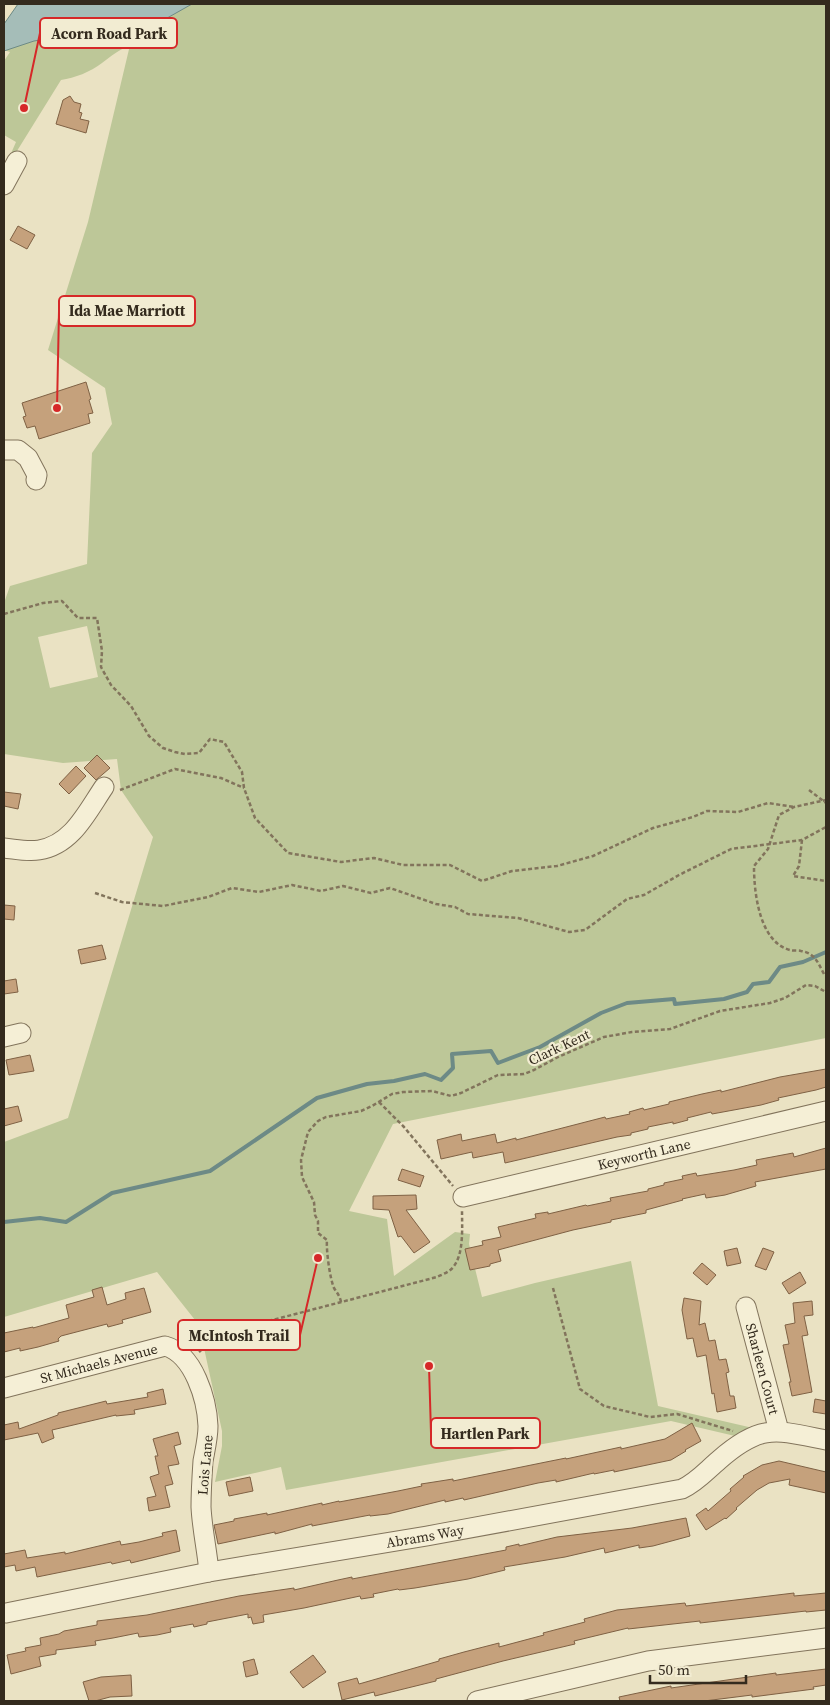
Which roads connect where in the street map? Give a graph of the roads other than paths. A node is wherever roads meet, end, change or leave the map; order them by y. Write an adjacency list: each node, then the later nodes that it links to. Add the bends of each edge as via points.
1 (17, 162): 2 (street)
2 (4, 186)
3 (4, 450): 4 (street, via 18,450 28,458 37,475)
4 (36, 480)
5 (104, 787): 6 (street, via 78,826 62,842 38,850)
6 (4, 848)
7 (826, 1111): 8 (street, Keyworth Lane)
8 (463, 1198)
9 (746, 1307): 12 (street, Sharleen Court)
10 (188, 1361): 11 (street, St Michaels Avenue, via 166,1346); 14 (street, Lois Lane, via 204,1402 208,1427 201,1508)
11 (4, 1388)
12 (779, 1431): 13 (street, Abrams Way); 14 (street, Abrams Way, via 754,1436 729,1452 692,1485 682,1489)
13 (826, 1440)
14 (209, 1572): 15 (street, Abrams Way)
15 (6, 1613)
16 (826, 1638): 17 (street, via 648,1661)
17 (477, 1701)

